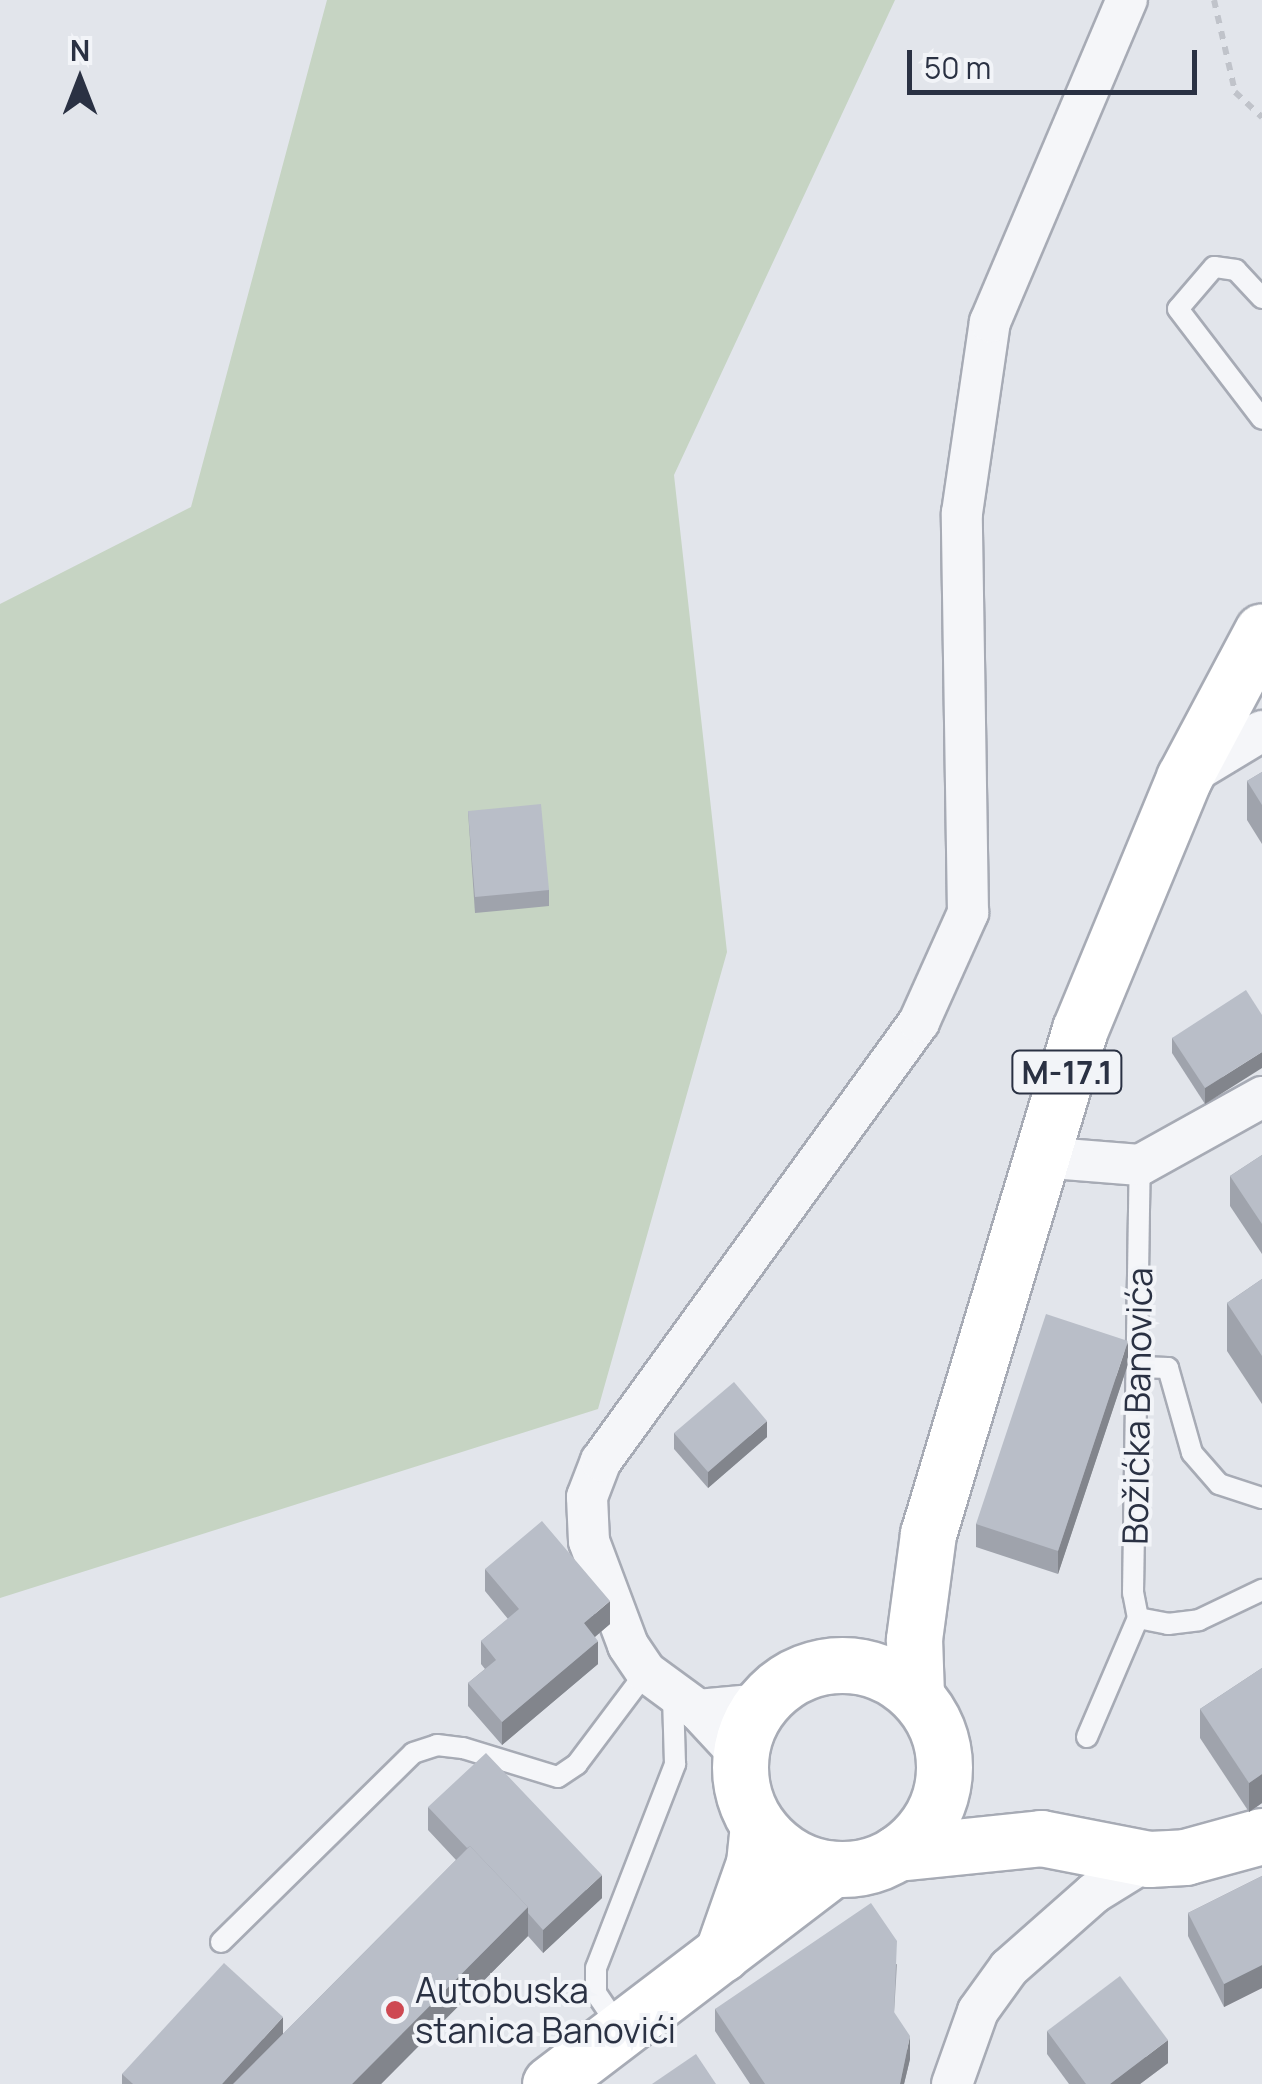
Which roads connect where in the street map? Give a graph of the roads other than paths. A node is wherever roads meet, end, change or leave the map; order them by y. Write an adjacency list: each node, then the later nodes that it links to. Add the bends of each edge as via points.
1 (1127, 0): 16 (street, via 990,322 962,512 968,913 918,1022 601,1461 587,1497 594,1556 628,1645)
2 (1262, 298): 3 (lane, via 1236,270 1214,267 1178,309)
3 (1262, 419)
4 (1262, 631): 6 (main road, M-17.1)
5 (1262, 731): 6 (street)
6 (1184, 778): 8 (main road, M-17.1, via 1080,1030)
7 (1262, 1097): 9 (street)
8 (1040, 1157): 9 (street); 12 (main road, M-17.1)
9 (1140, 1165): 10 (lane, Božićka Banovića)
10 (1138, 1367): 11 (lane, via 1168,1368 1192,1453 1219,1484); 14 (lane, Božićka Banovića)
11 (1262, 1498)
12 (928, 1534): 15 (main road, M-17.1); 17 (main road, M-17.1, via 914,1638)
13 (1262, 1590): 14 (lane, via 1199,1620 1168,1624)
14 (1138, 1618): 19 (lane, Božićka Banovića)
15 (851, 1664): 17 (main road, via 897,1680); 18 (main road, via 817,1667 786,1680)
16 (672, 1693): 18 (street); 20 (street); 28 (lane, via 558,1776 539,1776 463,1748 436,1745 413,1753); 30 (lane, via 675,1764 596,1968 596,1994)
17 (916, 1695): 21 (main road, M-17.1, via 942,1743)
18 (761, 1704): 20 (main road)
19 (1087, 1736)
20 (740, 1755): 22 (main road, via 740,1780)
21 (944, 1770): 24 (main road); 25 (main road, via 938,1802 922,1831)
22 (758, 1826): 27 (main road, via 804,1862); 29 (main road, via 754,1863)
23 (1262, 1836): 26 (main road, via 1226,1850)
24 (1040, 1838): 25 (main road); 26 (main road)
25 (897, 1853): 27 (main road, via 866,1866)
26 (1149, 1858): 32 (street, via 1094,1893 1009,1968 978,2012)
27 (832, 1869): 29 (main road)
28 (220, 1942)
29 (722, 1954): 30 (main road)
30 (624, 2033): 31 (main road)
31 (550, 2084)
32 (952, 2084)

